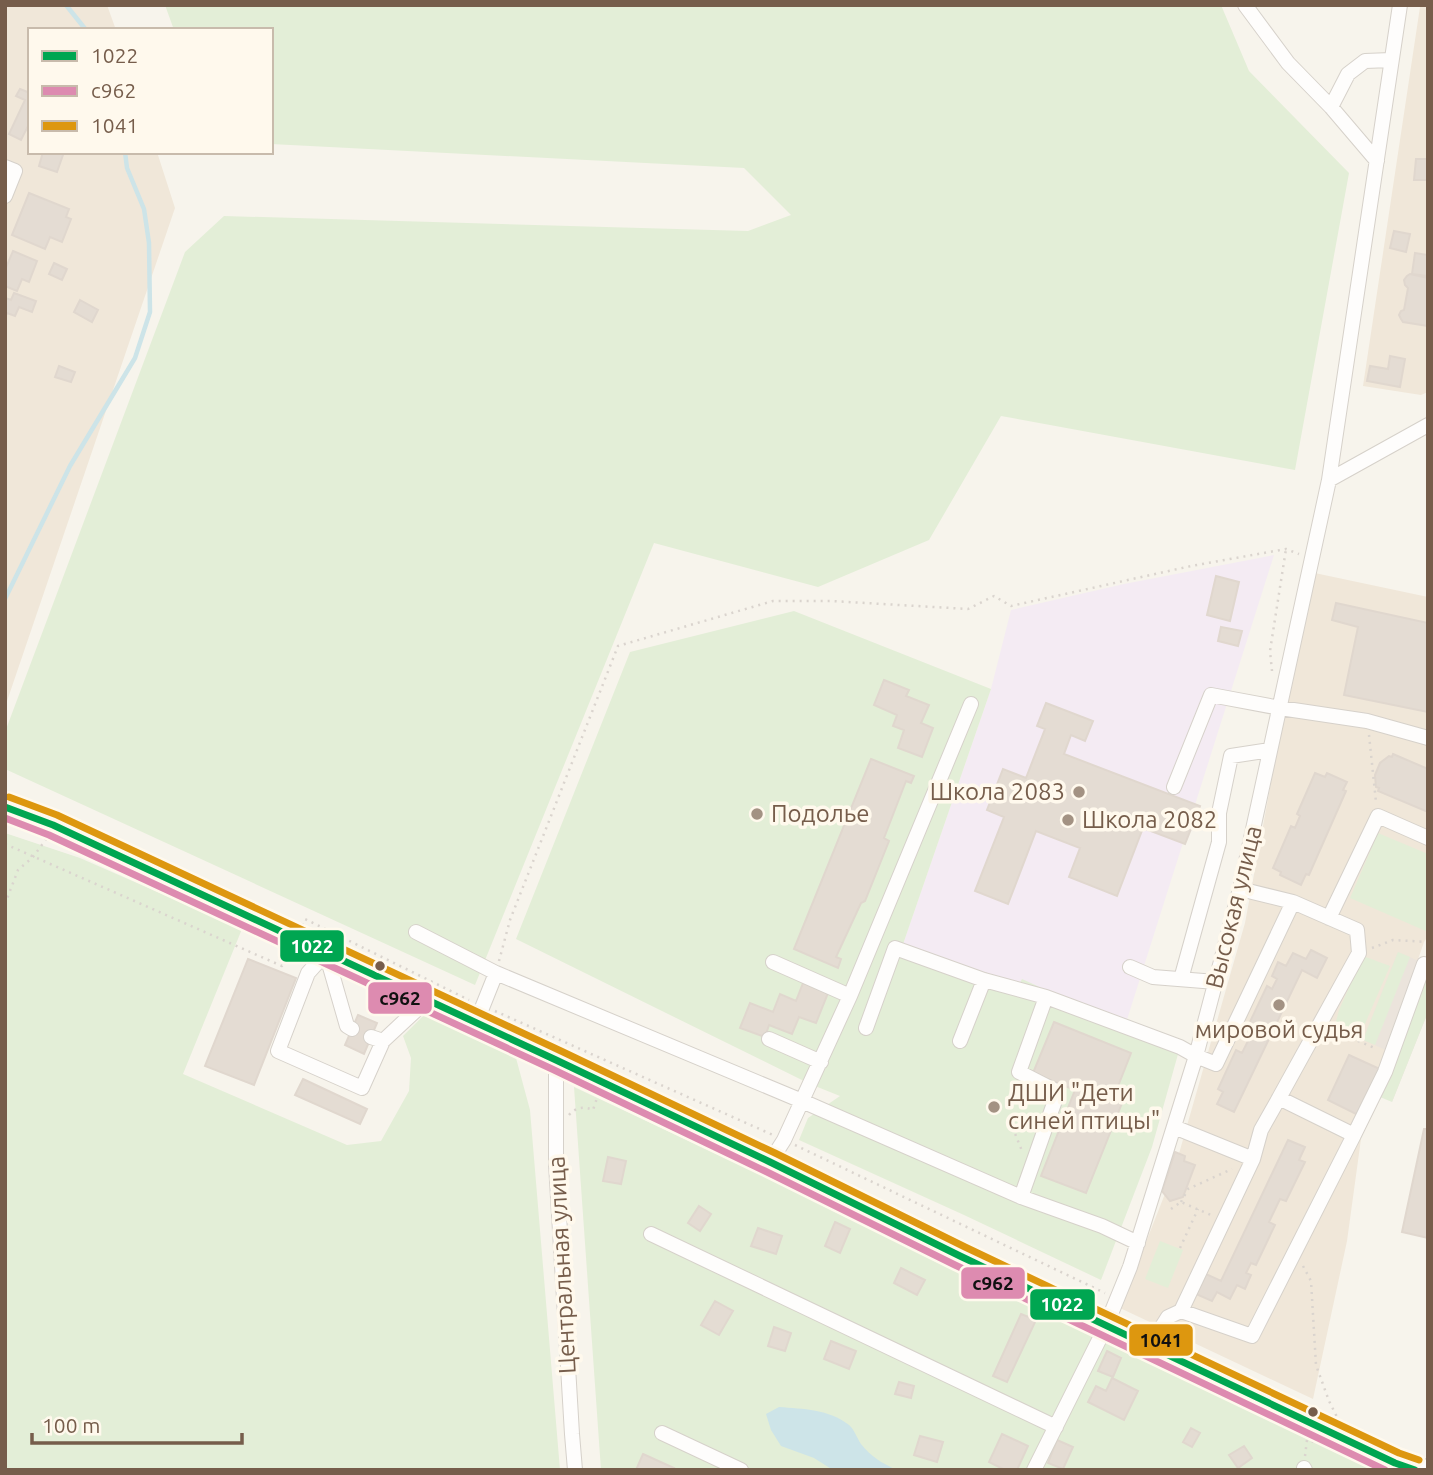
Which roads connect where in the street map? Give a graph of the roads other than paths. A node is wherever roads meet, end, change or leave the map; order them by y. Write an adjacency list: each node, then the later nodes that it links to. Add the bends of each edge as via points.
1 (1245, 5): 4 (street, via 1288,63)
2 (1400, 5): 3 (street, Высокая улица)
3 (1391, 60): 4 (street, via 1365,61 1348,74); 5 (street, Высокая улица)
4 (1331, 107): 5 (street)
5 (1377, 161): 9 (street, Высокая улица)
6 (10, 169): 7 (street)
7 (5, 196)
8 (1428, 425): 9 (street)
9 (1329, 480): 11 (street, Высокая улица)
10 (971, 704): 29 (street)
11 (1280, 708): 12 (street, via 1367,721); 13 (street, Высокая улица); 14 (street, via 1211,695)
12 (1428, 738)
13 (1270, 750): 17 (street, Высокая улица); 26 (street, via 1231,756 1219,813 1219,842)
14 (1174, 787)
15 (5, 807): 21 (street)
16 (1428, 838): 19 (street, via 1378,816)
17 (1240, 889): 18 (street); 28 (street, Высокая улица)
18 (1293, 902): 19 (street); 37 (street, via 1216,1064)
19 (1329, 918): 40 (street, via 1357,930 1359,953)
20 (416, 932): 25 (street)
21 (326, 953): 31 (street); 31 (street, via 309,973 278,1051 362,1088 377,1039); 34 (street, via 347,1026)
22 (772, 962): 29 (street)
23 (1424, 964): 43 (street, via 1392,1055)
24 (1130, 967): 26 (street, via 1153,977)
25 (496, 973): 32 (street); 41 (street)
26 (1181, 979): 28 (street)
27 (984, 981): 30 (street); 33 (street, via 895,948); 36 (street)
28 (1216, 982): 37 (street, Высокая улица)
29 (850, 996): 39 (street)
30 (1046, 997): 37 (street); 46 (street, via 1019,1072 1058,1092)
31 (427, 1000): 32 (street)
32 (476, 1023): 38 (street)
33 (866, 1028)
34 (352, 1029)
35 (769, 1039): 39 (street)
36 (960, 1041)
37 (1196, 1056): 42 (street, Высокая улица)
38 (556, 1060): 45 (street); 54 (street, Центральная улица, via 556,1164)
39 (821, 1062): 41 (street)
40 (1279, 1098): 43 (street); 44 (street, via 1261,1130)
41 (802, 1101): 45 (street); 46 (street)
42 (1174, 1127): 44 (street); 48 (street, Высокая улица)
43 (1354, 1135): 49 (street, via 1252,1336)
44 (1253, 1159): 49 (street)
45 (770, 1162): 50 (street)
46 (1021, 1197): 48 (street)
47 (651, 1234): 52 (street)
48 (1138, 1243): 50 (street, Высокая улица)
49 (1181, 1311): 51 (street, via 1168,1317)
50 (1106, 1326): 51 (street); 52 (street, Высокая улица)
51 (1149, 1347): 57 (street)
52 (1056, 1427): 56 (street, Высокая улица)
53 (662, 1433): 55 (street)
54 (575, 1470)
55 (741, 1470)
56 (1034, 1470)
57 (1416, 1470)

